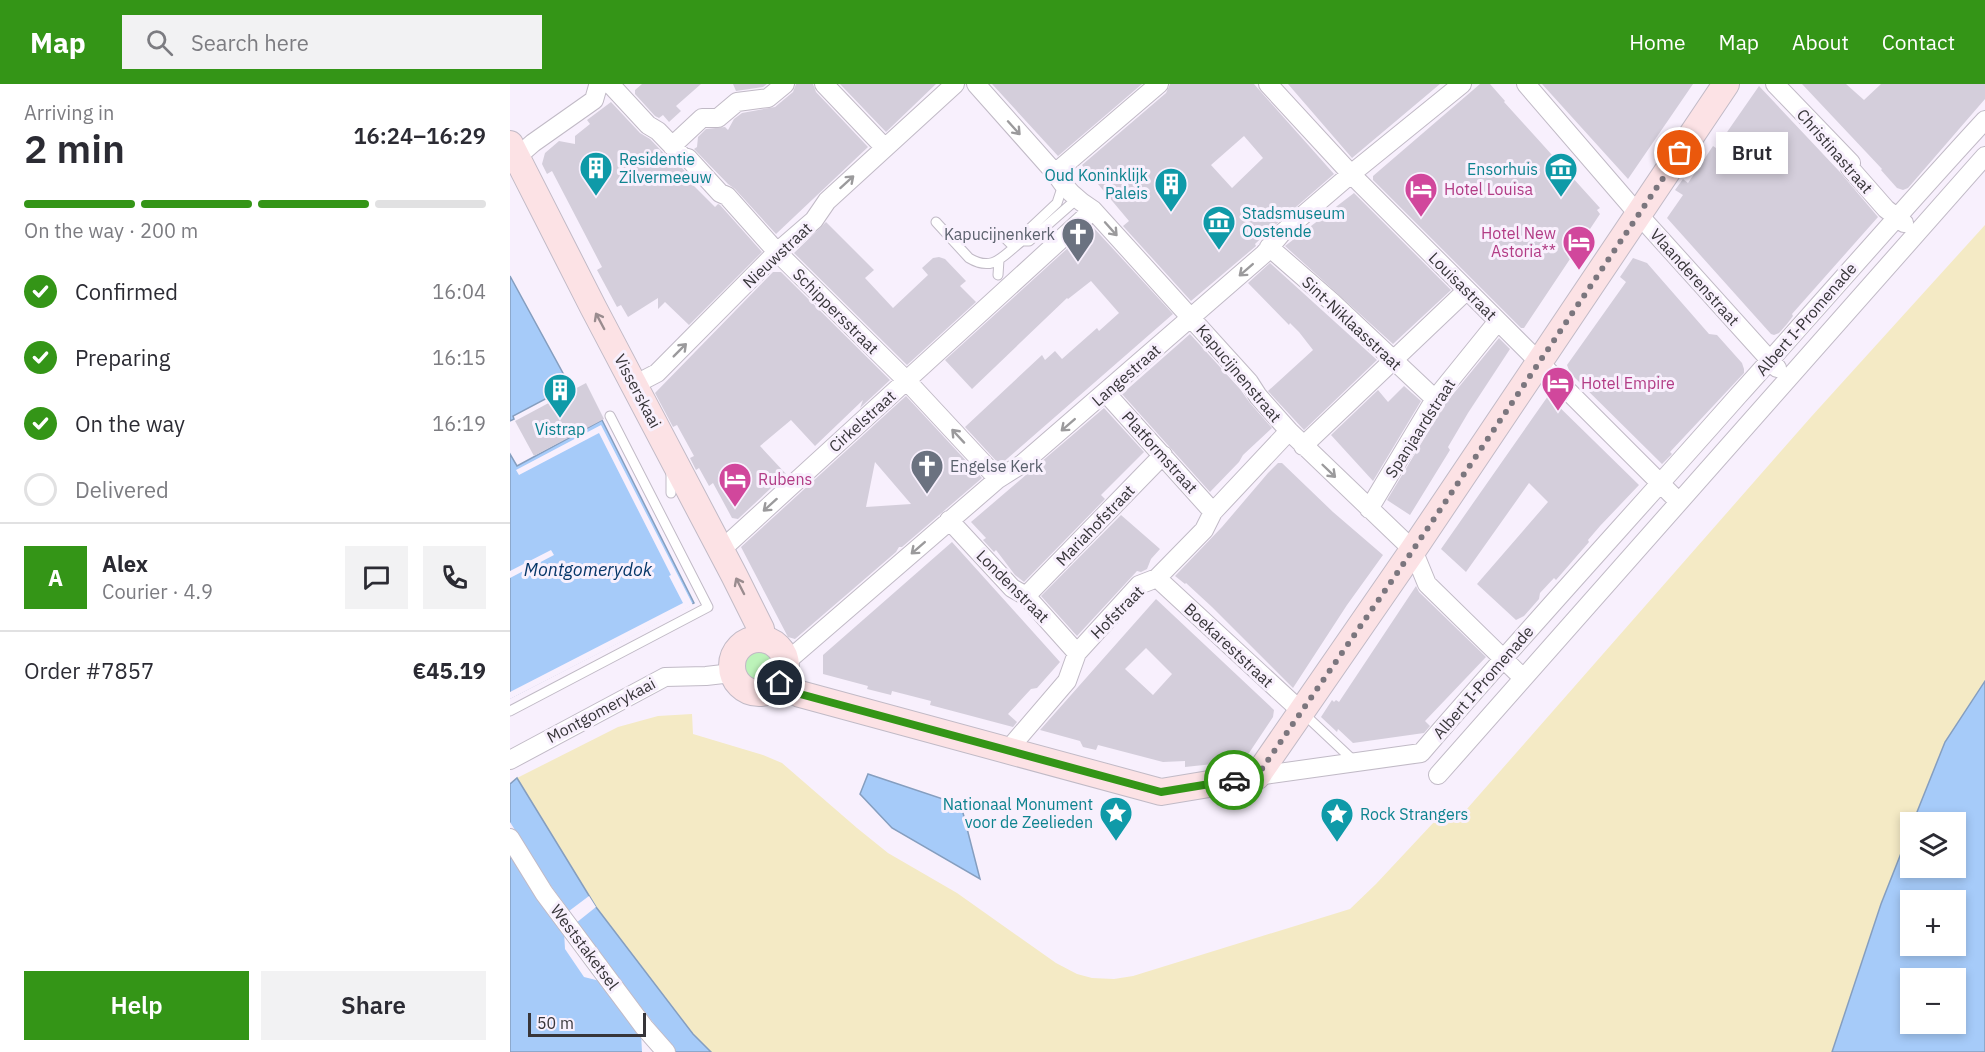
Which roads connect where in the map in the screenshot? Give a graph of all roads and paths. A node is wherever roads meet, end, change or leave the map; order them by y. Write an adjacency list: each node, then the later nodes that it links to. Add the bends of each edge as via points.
1 (785, 84): 13 (street, via 768,98 737,102 718,118 702,118)
2 (824, 84): 14 (street)
3 (955, 84): 14 (street, Nieuwstraat)
4 (976, 84): 18 (street, Kapucijnenstraat, one-way to 18)
5 (1159, 84): 18 (street)
6 (1269, 84): 17 (street, Louisastraat)
7 (1462, 84): 17 (street, Langestraat)
8 (1526, 84): 21 (street, Vlaanderenstraat)
9 (1726, 84): 21 (street)
10 (1775, 84): 20 (street, Christinastraat, via 1851,163 1850,168 1886,208)
11 (603, 85): 13 (street, Schippersstraat); 16 (street, via 594,100 533,142)
12 (1985, 120): 20 (street, Albert I-Promenade)
13 (672, 146): 28 (street, Schippersstraat, via 720,193 728,196)
14 (885, 148): 28 (street, Nieuwstraat, one-way to 14, via 833,206)
15 (1985, 156): 23 (street, Albert I-Promenade)
16 (512, 165): 39 (street, Visserskaai, one-way to 16)
17 (1351, 174): 26 (street, Langestraat); 30 (street, Louisastraat)
18 (1059, 179): 19 (street, Kapucijnenstraat); 25 (lane, via 1057,203 1023,235)
19 (1085, 205): 25 (lane, via 1070,205 1029,241); 29 (street, Cirkelstraat); 31 (street, Kapucijnenstraat, one-way to 31)
20 (1893, 209): 23 (street, Christinastraat); 33 (street, Albert I-Promenade)
21 (1638, 214): 33 (street, Vlaanderenstraat); 35 (street)
22 (936, 222): 29 (lane, via 969,258 992,264)
23 (1915, 236): 36 (street, Albert I-Promenade)
24 (1004, 237): 27 (lane)
25 (1022, 241): 27 (lane)
26 (1269, 247): 31 (street, Langestraat, one-way to 31); 34 (street, Sint-Niklaasstraat)
27 (1014, 248): 29 (lane)
28 (777, 252): 37 (street, Schippersstraat); 39 (street, Nieuwstraat, one-way to 28, via 657,374)
29 (1000, 276): 37 (street, Cirkelstraat)
30 (1467, 290): 32 (street, Louisastraat); 34 (street)
31 (1192, 318): 38 (street, Langestraat); 42 (street, Kapucijnenstraat)
32 (1498, 321): 35 (street, Louisastraat); 40 (street, Spanjaardstraat)
33 (1770, 360): 36 (street, Vlaanderenstraat); 46 (street, Albert I-Promenade)
34 (1394, 361): 40 (street, Sint-Niklaasstraat); 43 (street)
35 (1539, 363): 46 (street, Louisastraat); 53 (street)
36 (1787, 380): 48 (street, Albert I-Promenade)
37 (906, 381): 45 (street, Schippersstraat, one-way to 37); 52 (street, Cirkelstraat, one-way to 52)
38 (1106, 393): 44 (street, Platformstraat); 45 (street, Langestraat, one-way to 45, via 1022,464)
39 (621, 398): 52 (street, Visserskaai); 62 (lane, via 708,607)
40 (1434, 399): 49 (street, Spanjaardstraat)
41 (642, 418): 47 (lane, via 672,475)
42 (1289, 431): 43 (street, Kapucijnenstraat); 50 (street, Hofstraat)
43 (1304, 446): 49 (street, Kapucijnenstraat, one-way to 49)
44 (1163, 455): 50 (street, Platformstraat); 55 (street, Mariahofstraat)
45 (998, 478): 51 (street, Langestraat)
46 (1660, 484): 48 (street, Louisastraat); 58 (street, Albert I-Promenade)
47 (671, 493)
48 (1679, 502): 61 (street, Albert I-Promenade)
49 (1369, 509): 53 (street, Kapucijnenstraat)
50 (1214, 512): 54 (street, Hofstraat, via 1204,530)
51 (949, 520): 55 (street, Londenstraat, via 1012,588); 60 (street, Langestraat, one-way to 60)
52 (721, 550): 56 (street, Visserskaai, one-way to 52, via 761,629)
53 (1413, 550): 58 (street, Kapucijnenstraat, via 1427,584); 63 (street)
54 (1157, 578): 57 (street, Hofstraat, via 1139,585); 63 (street, Boekareststraat)
55 (1026, 596): 57 (street, Londenstraat)
56 (762, 639): 59 (street, via 741,646 732,658); 60 (street, via 780,650)
57 (1077, 653): 64 (street, Hofstraat, via 1067,681)
58 (1502, 658): 61 (street, Kapucijnenstraat); 66 (street, Albert I-Promenade, via 1421,753)
59 (732, 673): 60 (street, via 740,686 753,693 768,692); 65 (street, Montgomerykaai, via 665,677)
60 (783, 673): 64 (street, Albert I-Promenade, via 800,694)
61 (1523, 678): 67 (street, Albert I-Promenade)
62 (510, 711)
63 (1302, 712): 66 (lane); 68 (street)
64 (1007, 751): 68 (street, Albert I-Promenade, via 1161,792)
65 (510, 760)
66 (1356, 763): 68 (street, Albert I-Promenade)
67 (1438, 775)
68 (1257, 776)
69 (510, 838): 70 (street, Weststaketsel, via 544,893)
70 (666, 1052)

